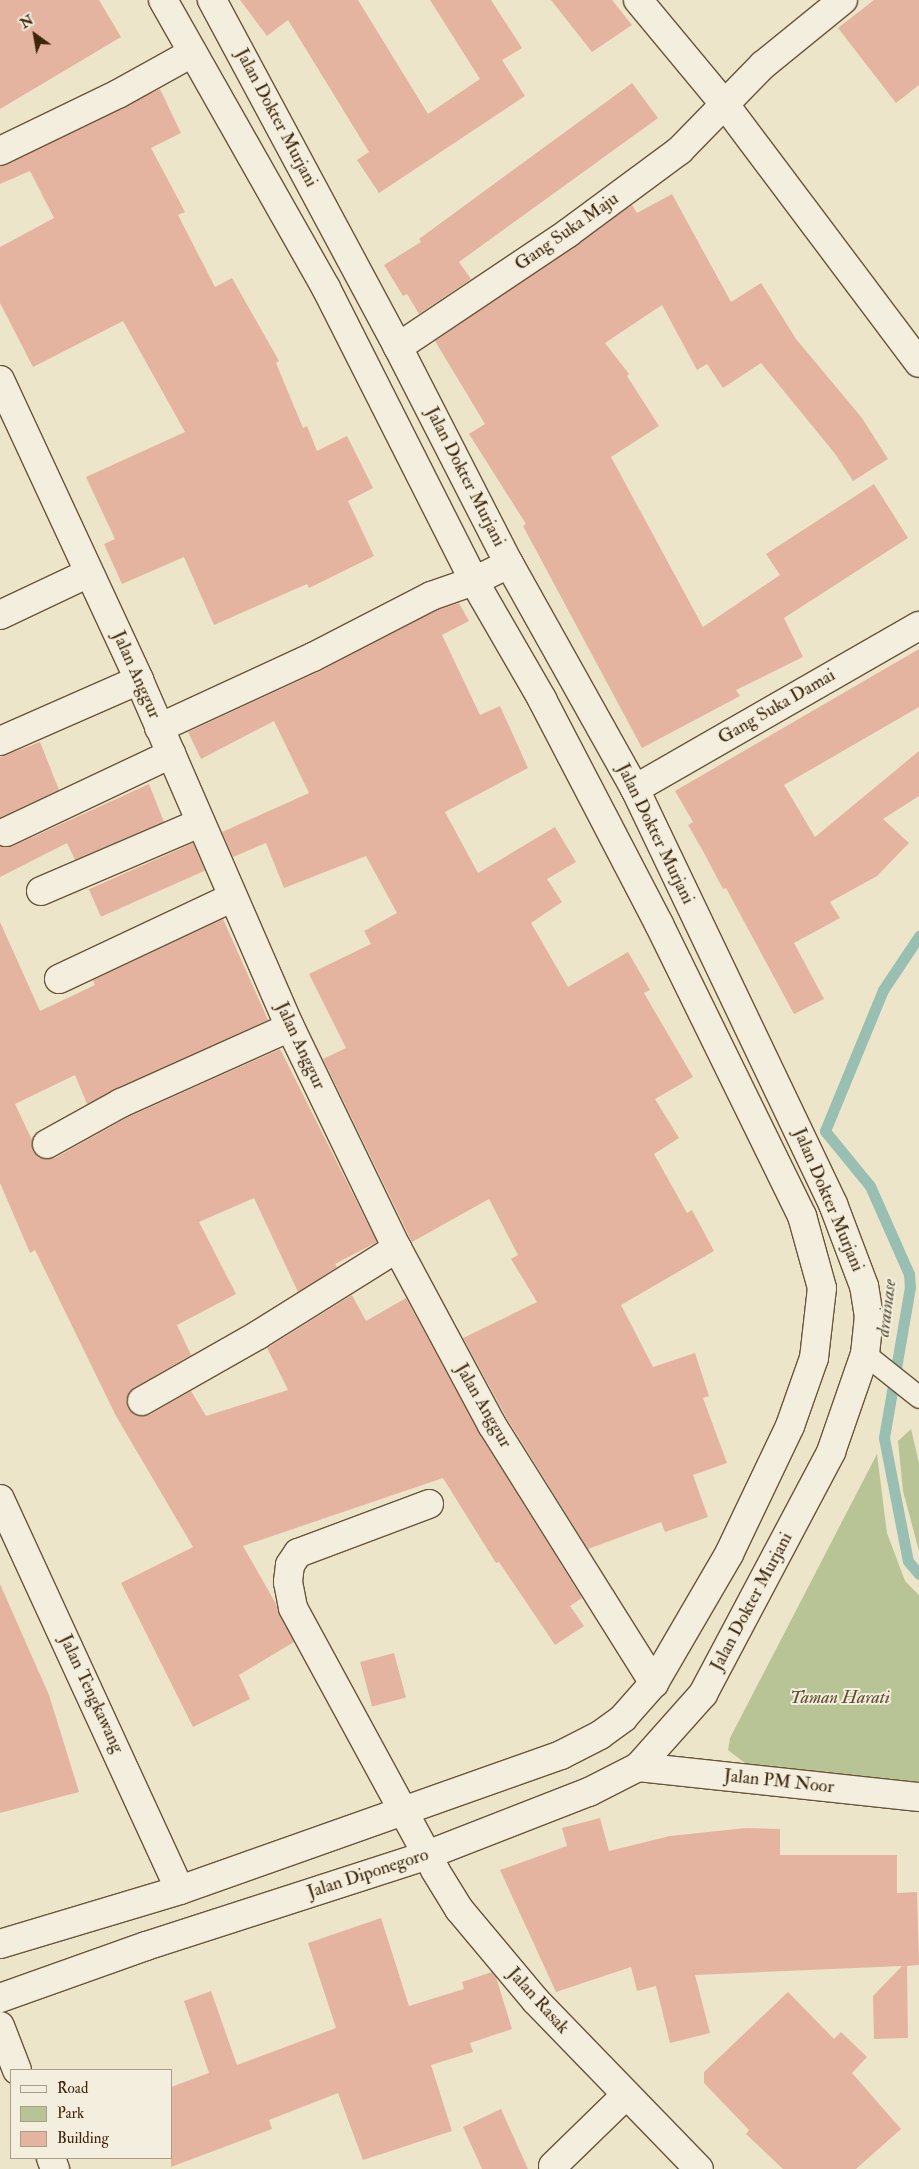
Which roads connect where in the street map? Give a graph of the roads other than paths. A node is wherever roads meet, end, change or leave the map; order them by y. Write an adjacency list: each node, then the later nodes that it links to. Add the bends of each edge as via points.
1 (162, 0): 5 (street, Jalan Dokter Murjani)
2 (212, 0): 8 (street, Jalan Dokter Murjani)
3 (638, 0): 6 (street)
4 (843, 0): 6 (street, Gang Suka Maju, via 763,65)
5 (192, 53): 7 (street, via 118,94); 9 (street, Jalan Dokter Murjani)
6 (726, 106): 10 (street, Gang Suka Maju, via 680,150 576,228); 11 (street)
7 (0, 151)
8 (334, 227): 9 (street); 10 (street, Jalan Dokter Murjani)
9 (299, 242): 15 (street, Jalan Dokter Murjani, via 326,288)
10 (398, 347): 13 (street, Jalan Dokter Murjani)
11 (919, 363)
12 (4, 397): 14 (street, Jalan Anggur)
13 (509, 564): 15 (street); 22 (street, Jalan Dokter Murjani)
14 (89, 573): 16 (street); 18 (street, Jalan Anggur)
15 (474, 581): 19 (street, via 431,596 314,657); 29 (street, Jalan Dokter Murjani, via 546,708)
16 (0, 615)
17 (919, 626): 22 (street, Gang Suka Damai)
18 (139, 680): 19 (street, Jalan Anggur); 20 (street)
19 (159, 728): 21 (street, Jalan Anggur)
20 (0, 741)
21 (171, 754): 23 (street, Jalan Anggur); 24 (street)
22 (635, 789): 28 (street, Jalan Dokter Murjani)
23 (200, 823): 25 (street); 26 (street, Jalan Anggur)
24 (6, 832)
25 (41, 892)
26 (233, 897): 27 (street); 30 (street, Jalan Anggur)
27 (59, 979)
28 (733, 994): 29 (street); 32 (street, Jalan Dokter Murjani)
29 (701, 1010): 33 (street, Jalan Dokter Murjani)
30 (290, 1027): 31 (street, via 121,1103); 34 (street, Jalan Anggur)
31 (46, 1144)
32 (834, 1204): 33 (street); 35 (street, Jalan Dokter Murjani, via 864,1286 869,1317)
33 (802, 1216): 40 (street, Jalan Dokter Murjani, via 822,1288 814,1358 790,1426 729,1554)
34 (397, 1248): 37 (street, via 258,1335); 40 (street, Jalan Anggur, via 492,1424)
35 (865, 1354): 36 (lane); 41 (street, Jalan Dokter Murjani, via 831,1452)
36 (919, 1397)
37 (142, 1401)
38 (0, 1499): 46 (street, Jalan Tengkawang)
39 (429, 1504): 44 (street, Jalan Rasak, via 298,1553 290,1565 288,1582 293,1608)
40 (654, 1682): 44 (street, via 623,1718 600,1735 561,1755)
41 (703, 1694): 42 (street, Jalan Diponegoro)
42 (638, 1767): 43 (street, Jalan PM Noor); 45 (street, Jalan Diponegoro, via 589,1792)
43 (919, 1797)
44 (404, 1811): 45 (street, Jalan Rasak); 46 (street)
45 (427, 1855): 48 (street, Jalan Diponegoro, via 146,1946); 51 (street, Jalan Rasak, via 459,1910 529,1994)
46 (180, 1890): 47 (street)
47 (0, 1944)
48 (0, 1998)
49 (0, 2026): 50 (street)
50 (17, 2069)
51 (626, 2094): 52 (street); 53 (street, Jalan Rasak)
52 (553, 2166)
53 (699, 2169)

